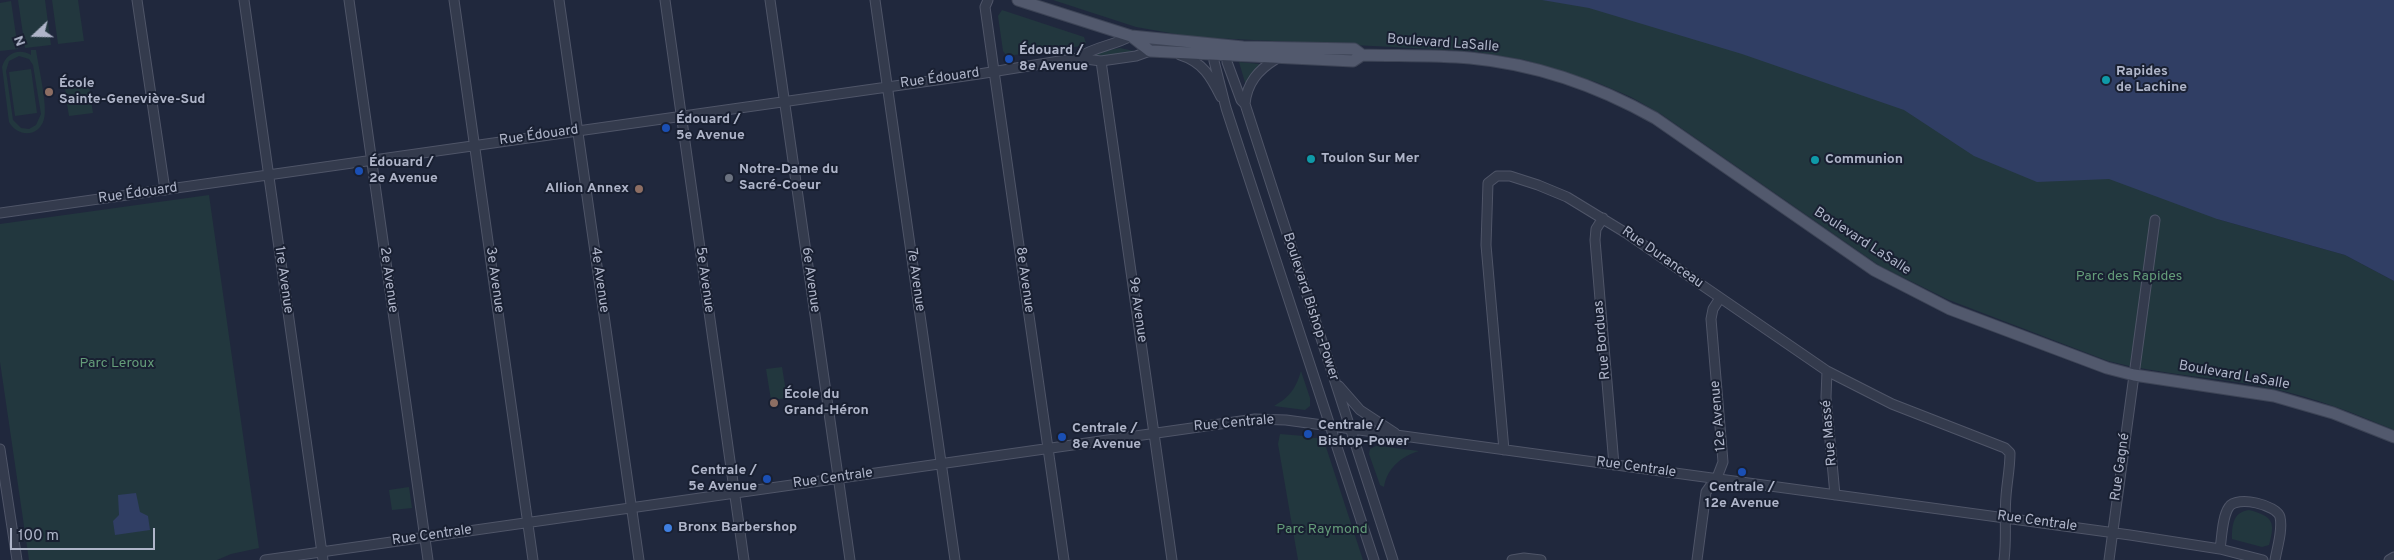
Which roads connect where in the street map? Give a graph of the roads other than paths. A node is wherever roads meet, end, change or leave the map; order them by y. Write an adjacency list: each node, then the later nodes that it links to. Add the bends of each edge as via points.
1 (137, 0): 30 (street)
2 (244, 0): 29 (street, 1re Avenue)
3 (349, 0): 28 (street, 2e Avenue)
4 (454, 0): 27 (street, 3e Avenue)
5 (559, 0): 26 (street, 4e Avenue)
6 (665, 0): 25 (street, 5e Avenue)
7 (770, 0): 22 (street, 6e Avenue)
8 (875, 0): 21 (street, 7e Avenue)
9 (988, 0): 20 (street, 8e Avenue, via 985,7)
10 (1018, 0): 11 (main road, Boulevard LaSalle)
11 (1131, 36): 12 (main road, Boulevard LaSalle); 14 (main road, Boulevard LaSalle); 17 (street, Rue Édouard, via 1116,44 1090,50)
12 (1211, 48): 13 (main road, Boulevard LaSalle); 15 (main road, Boulevard LaSalle); 24 (street, Boulevard Bishop-Power)
13 (1231, 49): 16 (main road, Boulevard LaSalle, via 1354,49); 18 (main road, Boulevard LaSalle); 23 (street, Boulevard Bishop-Power, via 1241,100)
14 (1150, 51): 15 (main road, Boulevard LaSalle); 19 (street, Rue Édouard)
15 (1170, 52): 24 (street, via 1195,61 1204,68)
16 (1362, 55): 18 (main road, Boulevard LaSalle, via 1353,61); 37 (main road, Boulevard LaSalle, via 1486,60 1539,70 1600,91 1672,130 1894,282 1970,316 2096,365)
17 (1078, 58): 19 (street, Rue Édouard); 20 (street, Rue Édouard)
18 (1276, 59): 23 (street, via 1252,81)
19 (1101, 61): 40 (street, 9e Avenue)
20 (994, 71): 21 (street, Rue Édouard); 44 (street, 8e Avenue)
21 (888, 87): 22 (street, Rue Édouard); 46 (street, 7e Avenue)
22 (784, 102): 25 (street, Rue Édouard); 48 (street, 6e Avenue)
23 (1245, 104): 36 (street, Boulevard Bishop-Power)
24 (1226, 108): 38 (street, Boulevard Bishop-Power)
25 (681, 116): 26 (street, Rue Édouard); 50 (street, 5e Avenue)
26 (578, 131): 27 (street, Rue Édouard); 52 (street, 4e Avenue)
27 (475, 145): 28 (street, Rue Édouard); 54 (street, 3e Avenue)
28 (371, 160): 29 (street, Rue Édouard); 56 (street, 2e Avenue)
29 (269, 175): 30 (street, Rue Édouard); 58 (street, 1re Avenue)
30 (165, 190): 31 (street, Rue Édouard)
31 (0, 213)
32 (1603, 218): 34 (street, Rue Duranceau); 45 (street, Rue Duranceau, via 1567,197 1531,183 1502,175 1488,183 1486,245); 47 (street, Rue Borduas, via 1596,229 1595,240)
33 (2155, 220): 37 (street, Rue Gagné)
34 (1720, 298): 35 (street, Rue Duranceau); 49 (street, 12e Avenue, via 1711,316 1723,462)
35 (1827, 371): 51 (street, Rue Massé, via 1826,397); 53 (street, Rue Duranceau, via 1892,404 2005,448 2010,453)
36 (1332, 375): 39 (street, Boulevard Bishop-Power); 41 (street, via 1360,410)
37 (2134, 375): 42 (main road, Boulevard LaSalle, via 2274,396 2333,413); 55 (street, Rue Gagné)
38 (1330, 426): 39 (street, Rue Centrale); 40 (street, Rue Centrale, via 1255,419); 70 (street, Boulevard Bishop-Power)
39 (1350, 428): 41 (street, Rue Centrale); 71 (street, Boulevard Bishop-Power)
40 (1154, 433): 44 (street, Rue Centrale); 69 (street, 9e Avenue)
41 (1402, 436): 45 (street, Rue Centrale)
42 (2394, 438)
43 (0, 448): 60 (street)
44 (1048, 449): 46 (street, Rue Centrale); 68 (street, 8e Avenue)
45 (1504, 450): 47 (street, Rue Centrale)
46 (941, 463): 48 (street, Rue Centrale); 67 (street, 7e Avenue)
47 (1614, 465): 49 (street, Rue Centrale)
48 (839, 478): 50 (street, Rue Centrale); 66 (street, 6e Avenue)
49 (1716, 479): 51 (street, Rue Centrale); 74 (street, 12e Avenue, via 1706,492)
50 (735, 493): 52 (street, Rue Centrale); 65 (street, 5e Avenue)
51 (1835, 494): 53 (street, Rue Centrale)
52 (632, 508): 54 (street, Rue Centrale); 64 (street, 4e Avenue)
53 (2007, 518): 55 (street, Rue Centrale); 75 (street, Rue Duranceau)
54 (528, 522): 56 (street, Rue Centrale); 63 (street, 3e Avenue)
55 (2113, 533): 57 (street, Rue Centrale); 76 (street, Rue Gagné)
56 (425, 537): 58 (street, Rue Centrale); 62 (street, 2e Avenue)
57 (2220, 549): 77 (street, Rue Centrale); 78 (street, via 2229,507 2242,501 2271,508 2278,513 2280,521)
58 (322, 556): 61 (street, Rue Centrale)
59 (2394, 557): 79 (street)
60 (17, 560)
61 (265, 560)
62 (428, 560)
63 (533, 560)
64 (639, 560)
65 (744, 560)
66 (850, 560)
67 (954, 560)
68 (1064, 560)
69 (1172, 560)
70 (1374, 560)
71 (1393, 560)
72 (1512, 560): 73 (street)
73 (1541, 560)
74 (1697, 560)
75 (2004, 560)
76 (2109, 560)
77 (2263, 560)
78 (2275, 560)
79 (2389, 560)

